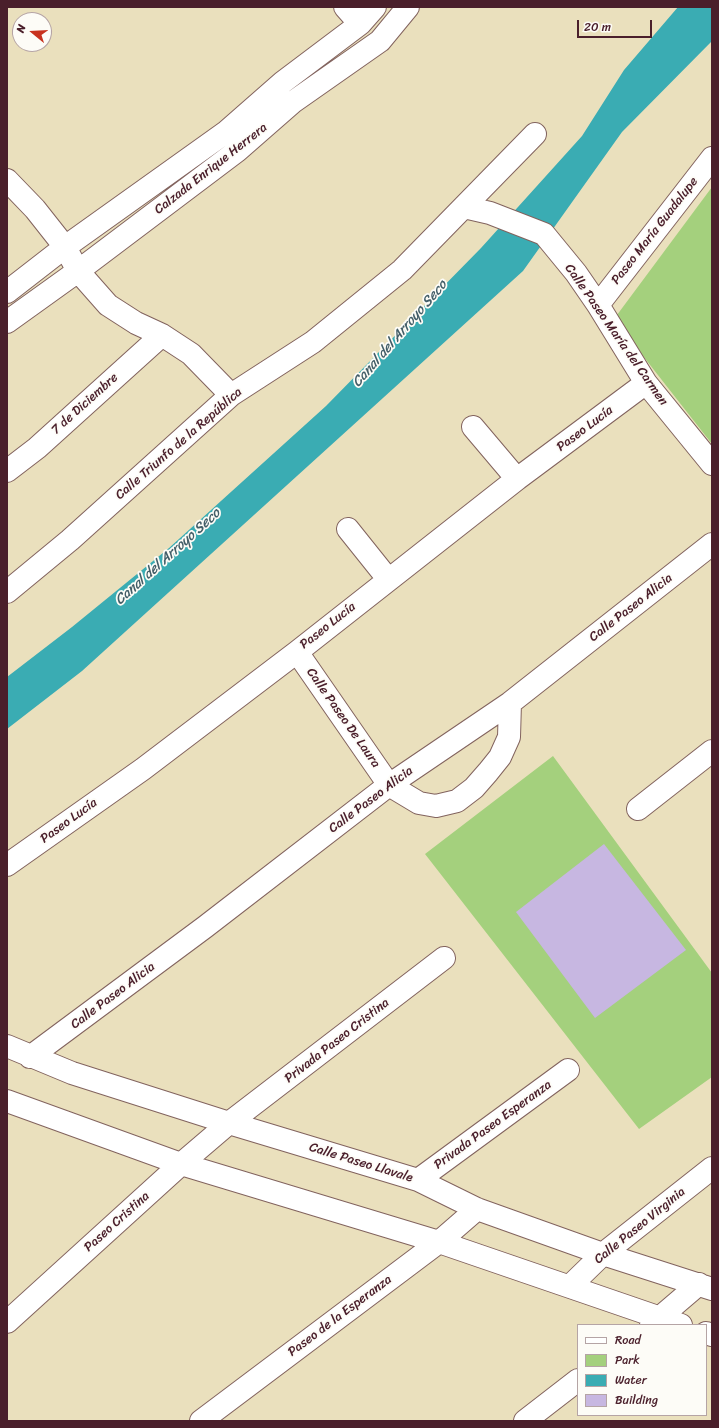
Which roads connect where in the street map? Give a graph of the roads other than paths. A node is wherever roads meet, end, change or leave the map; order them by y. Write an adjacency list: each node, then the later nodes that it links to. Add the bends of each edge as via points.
1 (344, 7): 4 (street)
2 (375, 7): 4 (street, Calzada Enrique Herrera)
3 (408, 7): 10 (street, Calzada Enrique Herrera, via 380,40 293,102 237,151)
4 (360, 24): 9 (street, Calzada Enrique Herrera, via 283,82 226,132)
5 (535, 134): 8 (street, Calle Triunfo de la República)
6 (712, 158): 12 (street, Paseo María Guadalupe)
7 (7, 180): 9 (street, via 35,209)
8 (464, 207): 12 (street, Calle Paseo María del Carmen, via 490,213 544,234); 16 (street, Calle Triunfo de la República, via 402,270 356,309 313,342)
9 (65, 247): 10 (street); 11 (street, Calzada Enrique Herrera)
10 (78, 272): 13 (street, Calzada Enrique Herrera); 14 (street, via 108,305 136,323)
11 (7, 292)
12 (598, 305): 15 (street, Calle Paseo María del Carmen)
13 (7, 322)
14 (162, 335): 16 (street, via 191,354); 19 (street, 7 de Diciembre, via 37,448)
15 (646, 383): 18 (street, Calle Paseo María del Carmen); 20 (street, Paseo Lucía)
16 (231, 395): 24 (street, Calle Triunfo de la República, via 70,540)
17 (473, 427): 20 (street)
18 (712, 464)
19 (7, 471)
20 (517, 479): 23 (street, Paseo Lucía)
21 (348, 529): 23 (street)
22 (712, 544): 26 (street, Calle Paseo Alicia)
23 (388, 579): 25 (street, Paseo Lucía)
24 (7, 592)
25 (297, 652): 28 (street, Calle Paseo De Laura); 30 (street, Paseo Lucía, via 143,769)
26 (510, 703): 28 (street, Calle Paseo Alicia); 28 (street, Calle Paseo De Laura, via 508,737 500,757 474,788 457,801 436,806 419,803)
27 (712, 751): 29 (street)
28 (389, 785): 33 (street, Calle Paseo Alicia, via 205,927)
29 (638, 809)
30 (7, 865)
31 (444, 958): 36 (street, Privada Paseo Cristina)
32 (7, 1046): 33 (street, Calle Paseo Llavale)
33 (30, 1057): 36 (street, Calle Paseo Llavale)
34 (568, 1070): 39 (street, Privada Paseo Esperanza)
35 (7, 1101): 37 (street)
36 (229, 1123): 37 (street, Paseo Cristina); 39 (street, Calle Paseo Llavale)
37 (181, 1164): 41 (street); 45 (street, Paseo Cristina)
38 (712, 1168): 42 (street, Calle Paseo Virginia)
39 (418, 1180): 40 (street, Calle Paseo Llavale)
40 (477, 1209): 41 (street, Paseo de la Esperanza); 42 (street, Calle Paseo Llavale)
41 (439, 1242): 43 (street); 49 (street, Paseo de la Esperanza)
42 (603, 1254): 43 (street, Calle Paseo Virginia); 44 (street, Calle Paseo Llavale)
43 (570, 1286): 46 (street)
44 (705, 1287): 46 (street)
45 (7, 1322)
46 (655, 1322): 47 (street)
47 (672, 1324)
48 (577, 1381): 50 (street)
49 (201, 1421)
50 (525, 1421)

